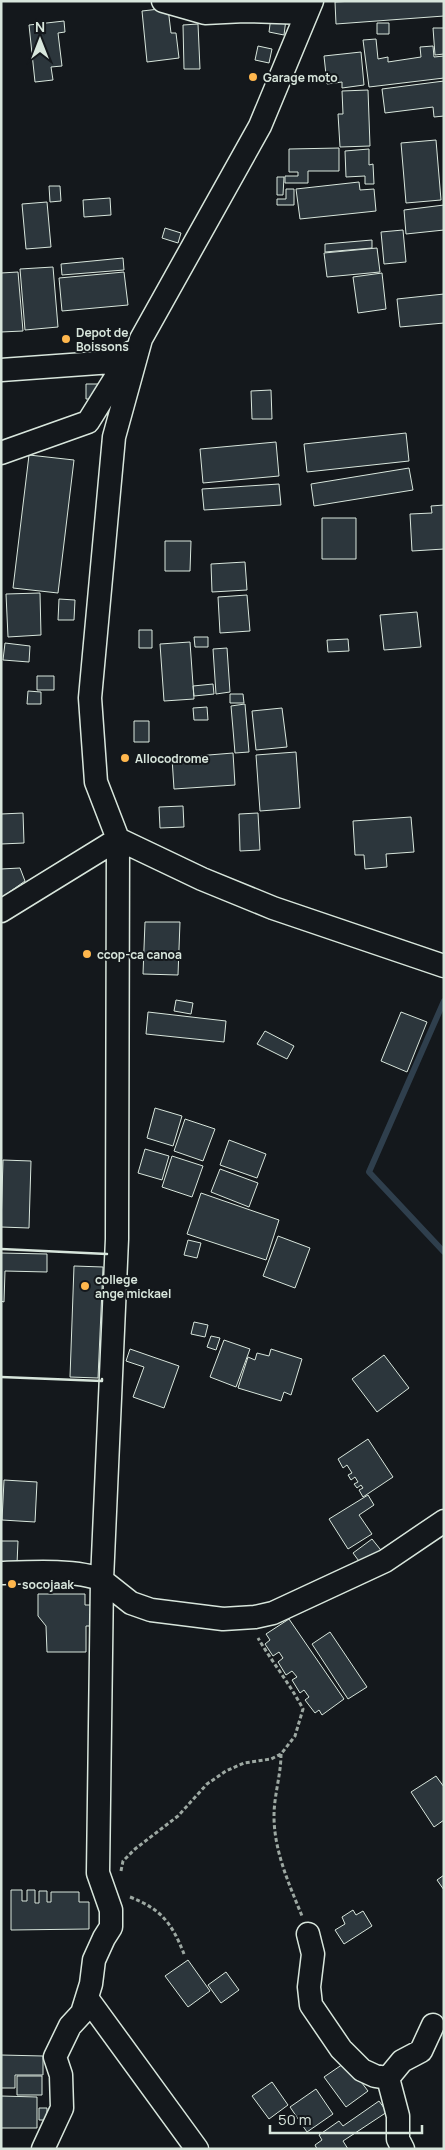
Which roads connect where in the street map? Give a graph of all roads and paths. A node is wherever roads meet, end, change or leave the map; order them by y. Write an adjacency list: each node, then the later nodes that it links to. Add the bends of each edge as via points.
1 (164, 1): 2 (street, via 205,13)
2 (310, 7): 3 (street, via 260,126)
3 (141, 339): 4 (street); 7 (street, via 114,437 90,698 96,782)
4 (126, 361): 5 (street); 6 (street, via 88,422)
5 (1, 370)
6 (1, 453)
7 (118, 839): 8 (street); 9 (street, via 273,908); 12 (street, via 117,1239)
8 (1, 911)
9 (444, 966)
10 (444, 1521): 13 (street, via 385,1561 273,1613)
11 (1, 1573): 12 (street, via 34,1571 92,1575)
12 (102, 1580): 13 (street, via 131,1603 151,1610 223,1619); 15 (street, via 98,1873)
13 (247, 1618): 14 (path, via 272,1664 303,1709 295,1736)
14 (281, 1754): 15 (path, via 244,1763 207,1784 178,1816 123,1861 121,1873); 16 (path, via 274,1815 276,1848)
15 (106, 1894): 17 (path, via 130,1897 154,1907 176,1933); 18 (street, via 111,1910 111,1927 94,1960)
16 (308, 1934): 20 (street, via 313,1954 311,2005 341,2049 362,2070)
17 (184, 1954)
18 (87, 1998): 21 (street, via 82,2013 70,2026 55,2057 61,2075 62,2108); 22 (street)
19 (433, 2025): 20 (street, via 421,2051 402,2061)
20 (388, 2078): 23 (street, via 398,2116 398,2139)
21 (43, 2149)
22 (196, 2149)
23 (404, 2149)

